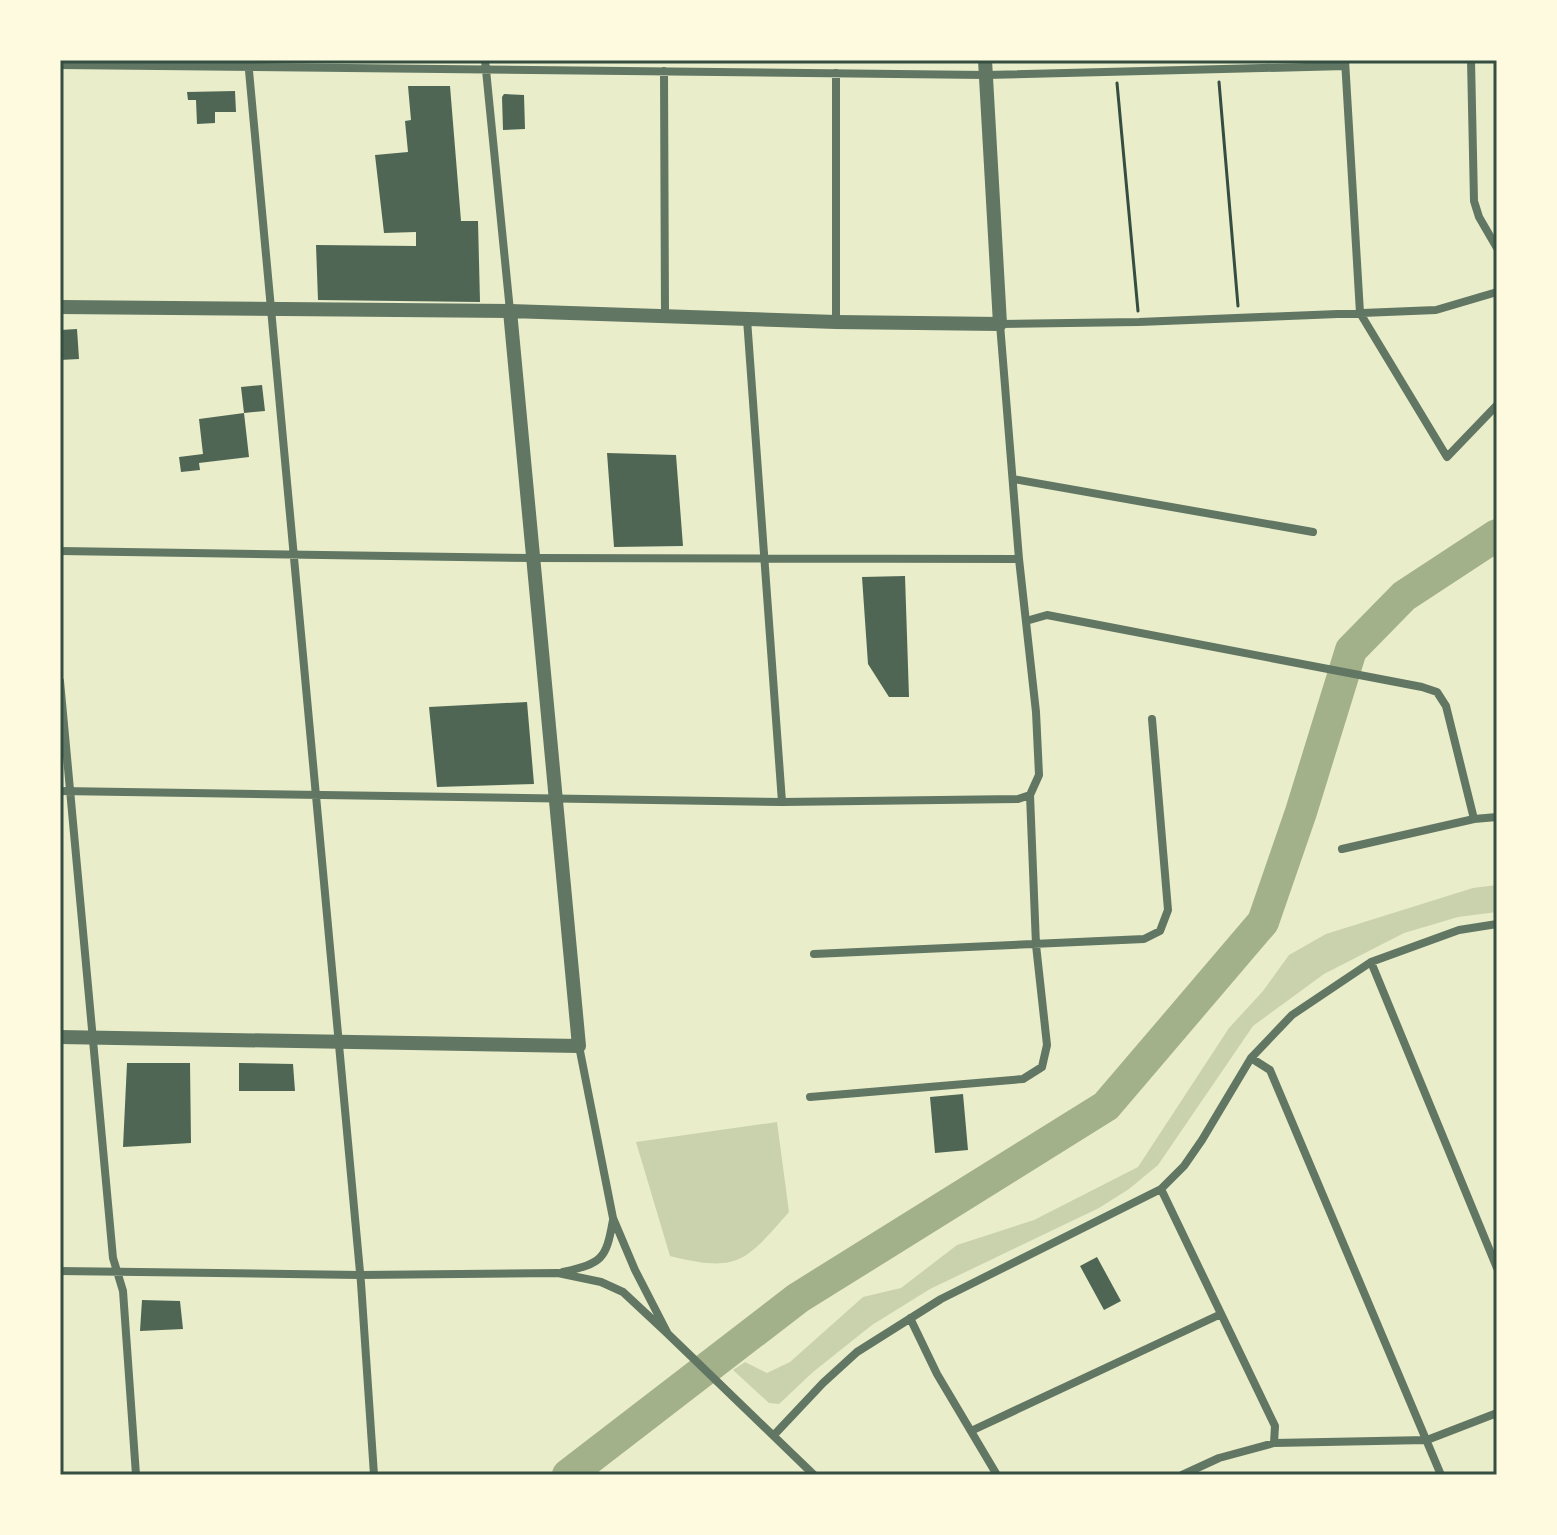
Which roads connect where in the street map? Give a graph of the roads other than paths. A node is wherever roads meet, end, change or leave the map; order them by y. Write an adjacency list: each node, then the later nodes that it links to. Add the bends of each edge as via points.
1 (1471, 60): 9 (street, via 1474,201)
2 (248, 63): 4 (street); 5 (street); 12 (street)
3 (1345, 63): 6 (street, via 1116,72); 14 (street)
4 (60, 65)
5 (485, 65): 7 (street); 13 (street)
6 (986, 67): 8 (street); 18 (street)
7 (664, 71): 8 (street); 15 (street)
8 (836, 73): 17 (street)
9 (1497, 248)
10 (1497, 292): 14 (street, via 1436,310)
11 (60, 307): 12 (street)
12 (271, 310): 13 (street); 23 (street)
13 (510, 311): 15 (street); 24 (street)
14 (1360, 313): 18 (street); 19 (street, via 1447,457)
15 (665, 316): 16 (street)
16 (747, 319): 17 (street); 25 (street)
17 (836, 322): 18 (street)
18 (1000, 324): 20 (street)
19 (1497, 405)
20 (1013, 479): 21 (street); 26 (street)
21 (1313, 532)
22 (60, 551): 23 (street)
23 (294, 553): 24 (street); 31 (street)
24 (531, 558): 25 (street); 33 (street)
25 (764, 559): 26 (street); 34 (street)
26 (1019, 559): 27 (street)
27 (1026, 621): 32 (street, via 1040,768); 36 (street, via 1047,615 1437,692 1446,706)
28 (60, 681): 30 (street)
29 (1152, 719): 40 (street, via 1168,910 1160,931 1144,939)
30 (65, 791): 31 (street); 44 (street)
31 (316, 795): 33 (street); 45 (street)
32 (1030, 795): 34 (street); 40 (street)
33 (555, 797): 34 (street); 46 (street)
34 (782, 802)
35 (1497, 817): 36 (street)
36 (1474, 819): 37 (street)
37 (1342, 849)
38 (1495, 924): 39 (street); 42 (street, via 1459,930)
39 (1497, 935)
40 (1036, 945): 41 (street); 48 (street, via 1047,1045 1042,1067 1023,1079)
41 (814, 954)
42 (1371, 962): 47 (street, via 1292,1015); 51 (street)
43 (60, 1037): 44 (street)
44 (94, 1038): 45 (street); 53 (street)
45 (339, 1043): 46 (street); 55 (street)
46 (579, 1046): 50 (street)
47 (1251, 1058): 49 (street, via 1193,1153); 62 (street, via 1270,1070)
48 (810, 1097)
49 (1161, 1189): 56 (street); 57 (street)
50 (613, 1218): 54 (street, via 608,1248 601,1257 591,1265); 58 (street)
51 (1497, 1268)
52 (60, 1271): 53 (street)
53 (117, 1272): 55 (street); 64 (street, via 123,1291)
54 (558, 1273): 55 (street); 58 (street, via 623,1292)
55 (360, 1275): 65 (street)
56 (1221, 1314): 60 (street); 63 (street, via 1275,1426)
57 (910, 1318): 60 (street); 61 (street, via 844,1363)
58 (668, 1334): 61 (street)
59 (1497, 1413): 62 (street)
60 (971, 1431): 67 (street)
61 (774, 1435): 66 (street)
62 (1427, 1440): 63 (street); 69 (street)
63 (1274, 1443): 68 (street)
64 (136, 1475)
65 (374, 1475)
66 (814, 1475)
67 (997, 1475)
68 (1182, 1475)
69 (1441, 1475)

